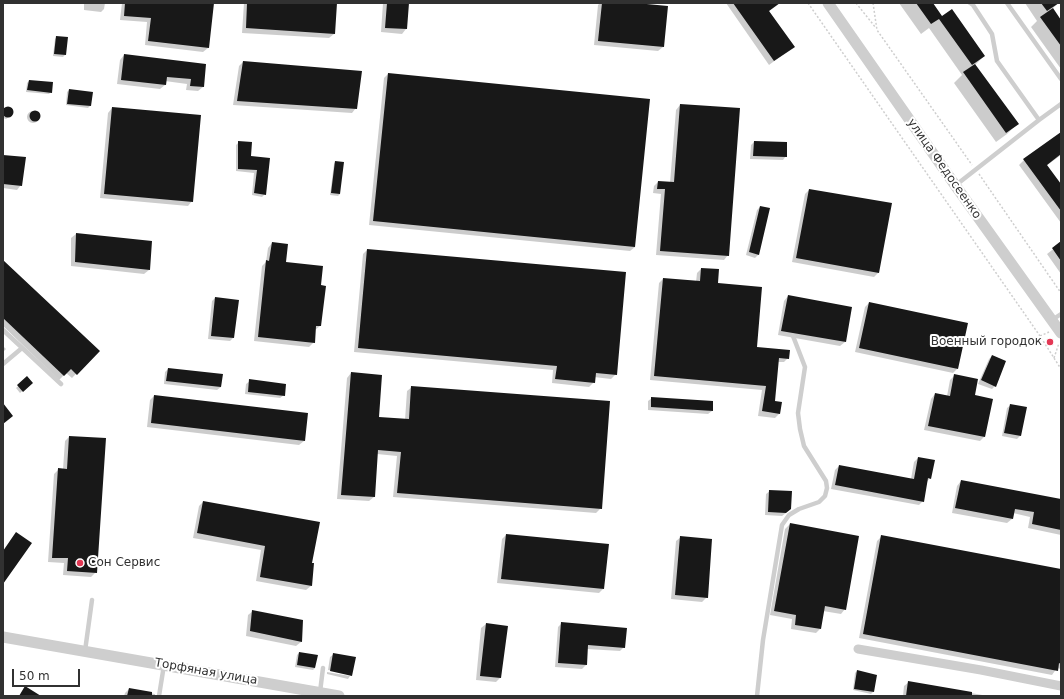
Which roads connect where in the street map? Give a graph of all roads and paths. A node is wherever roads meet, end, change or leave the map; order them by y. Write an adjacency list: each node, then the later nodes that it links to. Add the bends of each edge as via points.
1 (808, 3): 20 (path)
2 (828, 3): 12 (street, улица Федосеенко)
3 (856, 3): 7 (path)
4 (873, 3): 7 (path)
5 (970, 3): 10 (lane, via 992,34 997,62)
6 (1007, 3): 8 (lane)
7 (877, 30): 11 (path)
8 (1061, 79)
9 (1061, 104): 10 (lane)
10 (1039, 120): 11 (lane)
11 (976, 169): 12 (lane); 13 (path)
12 (955, 185): 14 (street, улица Федосеенко)
13 (1061, 293)
14 (1056, 317): 16 (street, улица Федосеенко)
15 (3, 330): 18 (lane)
16 (1061, 333)
17 (793, 336): 32 (lane, via 805,367 798,413 800,429 804,446 826,481 827,488 825,496 819,502 789,515 782,525 763,640)
18 (22, 348): 19 (lane); 21 (lane)
19 (3, 364)
20 (1061, 369)
21 (61, 384)
22 (92, 600): 25 (lane)
23 (3, 637): 25 (street, Торфяная улица)
24 (858, 649): 28 (street)
25 (85, 651): 26 (street, Торфяная улица)
26 (164, 665): 29 (street, Торфяная улица); 30 (lane)
27 (323, 668): 29 (lane)
28 (1061, 686)
29 (325, 694): 31 (street, Торфяная улица)
30 (159, 696)
31 (339, 696)
32 (757, 696)

